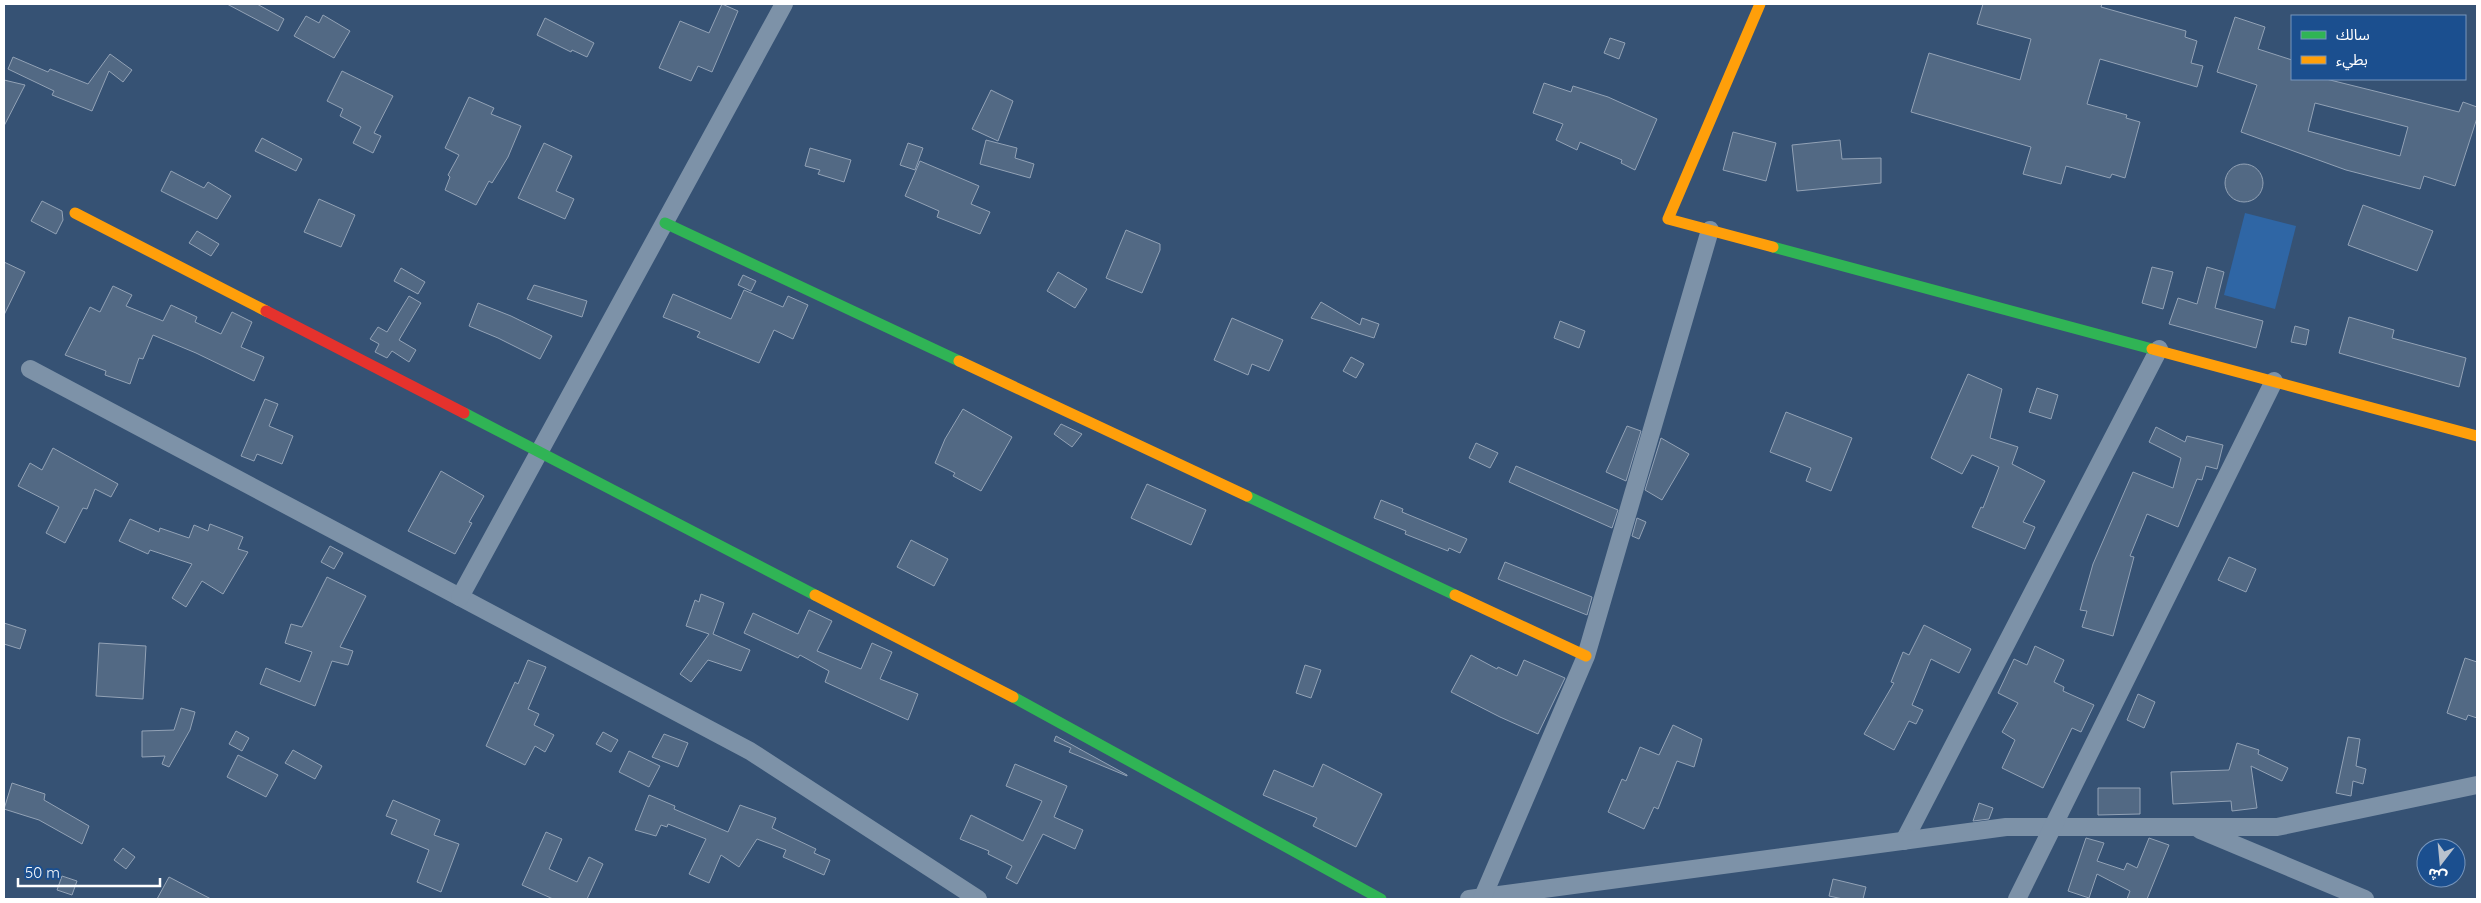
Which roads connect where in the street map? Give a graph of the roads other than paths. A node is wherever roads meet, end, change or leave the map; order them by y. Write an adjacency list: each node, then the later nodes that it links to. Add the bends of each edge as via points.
1 (784, 4): 4 (street)
2 (1760, 4): 5 (street, via 1668,219)
3 (75, 213): 10 (street)
4 (664, 223): 10 (street); 12 (street)
5 (1710, 230): 6 (street); 12 (street)
6 (2159, 350): 8 (street); 16 (street)
7 (30, 369): 11 (street)
8 (2274, 381): 9 (street); 14 (street)
9 (2477, 436)
10 (539, 454): 11 (street); 18 (street, via 991,685)
11 (460, 598): 17 (street, via 750,751)
12 (1586, 656): 19 (street)
13 (2477, 785): 15 (street, via 2277,827)
14 (2053, 827): 15 (street); 16 (street, via 2006,827); 20 (street)
15 (2193, 827): 21 (street)
16 (1904, 841): 19 (street)
17 (978, 899)
18 (1381, 899)
19 (1478, 899)
20 (2017, 899)
21 (2365, 899)

